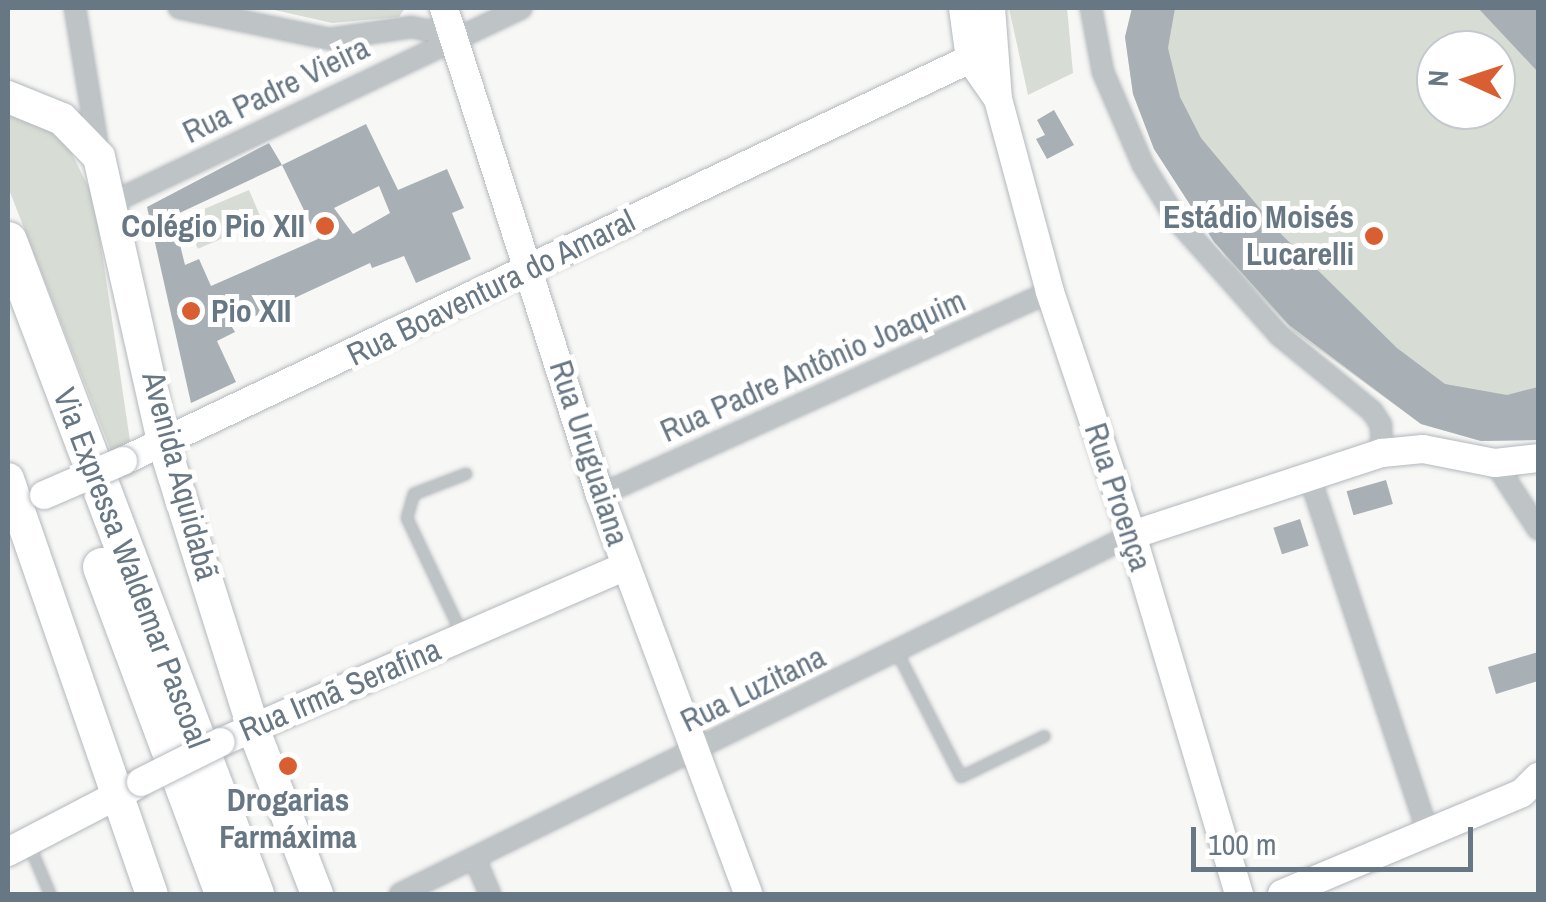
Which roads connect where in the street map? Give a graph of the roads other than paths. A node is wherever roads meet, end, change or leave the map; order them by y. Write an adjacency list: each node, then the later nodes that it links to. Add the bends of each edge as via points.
1 (75, 8): 12 (street)
2 (179, 8): 8 (street, via 330,40 411,27)
3 (444, 8): 8 (main road, Rua Uruguaiana)
4 (520, 8): 8 (street, Rua Padre Vieira)
5 (963, 8): 9 (main road, Rua Proença)
6 (992, 8): 11 (main road, Rua Proença)
7 (1091, 8): 19 (street, via 1104,72 1143,165 1177,220 1279,335 1372,411 1381,425)
8 (457, 36): 13 (street, Rua Padre Vieira); 15 (main road, Rua Uruguaiana)
9 (970, 59): 11 (main road, Rua Proença); 15 (main road, Rua Boaventura do Amaral)
10 (8, 97): 12 (main road, Avenida Aquidabã, via 62,119)
11 (998, 99): 16 (main road, Rua Proença)
12 (99, 157): 13 (main road, Avenida Aquidabã)
13 (112, 202): 18 (main road, Avenida Aquidabã)
14 (8, 241): 42 (highway, Via Expressa Waldemar Pascoal)
15 (532, 268): 18 (main road, Rua Boaventura do Amaral); 24 (main road, Rua Uruguaiana)
16 (1050, 292): 24 (street, Rua Padre Antônio Joaquim); 27 (main road, Rua Proença)
17 (8, 316): 41 (highway, Via Expressa Waldemar Pascoal)
18 (164, 445): 25 (main road, Rua Boaventura do Amaral, bridge); 31 (main road, Avenida Aquidabã)
19 (1382, 453): 21 (main road, via 1423,450); 23 (main road)
20 (1538, 458): 21 (main road)
21 (1495, 464): 26 (street)
22 (466, 474): 29 (lane, via 414,494 407,518)
23 (1310, 478): 27 (main road); 36 (street)
24 (600, 495): 28 (main road, Rua Uruguaiana)
25 (19, 497): 35 (main road)
26 (1538, 528)
27 (1132, 534): 30 (street, Rua Luzitana); 47 (main road, Rua Proença)
28 (625, 566): 29 (main road, Rua Irmã Serafina); 33 (main road, Rua Uruguaiana)
29 (464, 636): 31 (main road, Rua Irmã Serafina)
30 (897, 652): 32 (lane, via 960,777); 33 (street, Rua Luzitana)
31 (252, 728): 35 (main road, Rua Irmã Serafina, bridge); 43 (main road, Avenida Aquidabã)
32 (1045, 736)
33 (692, 752): 38 (street, Rua Luzitana); 46 (main road, Rua Uruguaiana)
34 (1536, 781): 36 (main road)
35 (127, 790): 37 (main road, Rua Irmã Serafina); 40 (main road)
36 (1429, 835): 48 (main road)
37 (18, 846): 39 (lane)
38 (476, 860): 44 (street, Rua Luzitana); 45 (street)
39 (50, 894)
40 (152, 894)
41 (224, 894)
42 (255, 894)
43 (317, 894)
44 (400, 894)
45 (490, 894)
46 (748, 894)
47 (1239, 894)
48 (1282, 894)

